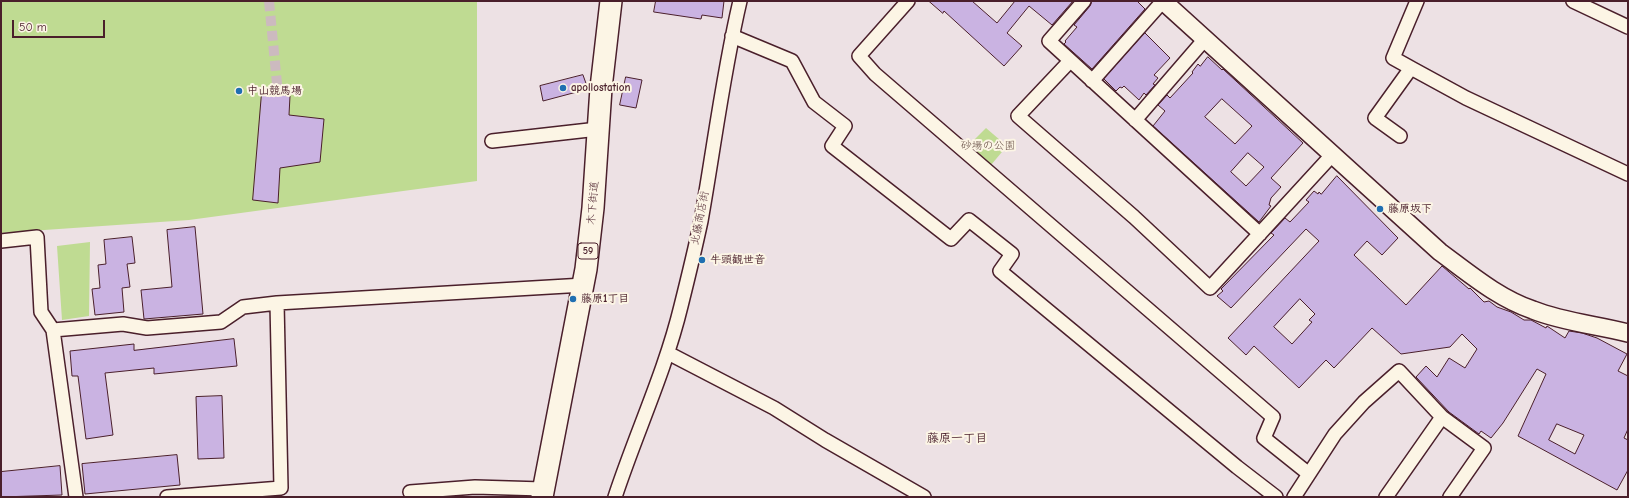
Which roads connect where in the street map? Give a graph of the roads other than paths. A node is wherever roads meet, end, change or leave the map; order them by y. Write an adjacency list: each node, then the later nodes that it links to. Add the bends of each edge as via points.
1 (611, 1): 15 (main road, 木下街道 / 59)
2 (740, 1): 9 (street, 北藤商店街)
3 (908, 1): 28 (street, via 859,56 875,74 1273,416 1264,438)
4 (1084, 1): 11 (street, via 1049,41)
5 (1163, 1): 10 (street); 13 (street)
6 (1417, 1): 12 (street, via 1392,58)
7 (1573, 1): 8 (street)
8 (1628, 27)
9 (732, 36): 26 (street, 北藤商店街, via 700,223); 35 (street, via 792,61 814,102 846,126 832,146 951,239 969,220 1012,254 1000,271)
10 (1205, 39): 14 (street); 18 (street)
11 (1070, 61): 13 (street); 20 (street, via 1018,116 1134,217 1210,288)
12 (1411, 68): 16 (street, via 1375,118); 19 (street, via 1466,98)
13 (1092, 81): 14 (street)
14 (1135, 120): 20 (street)
15 (598, 129): 17 (street); 22 (main road, 木下街道 / 59, via 593,208)
16 (1400, 136)
17 (492, 141)
18 (1333, 154): 20 (street); 25 (street, via 1440,252 1505,298 1534,311)
19 (1628, 174)
20 (1260, 234)
21 (1, 241): 24 (street, via 37,237 41,312)
22 (584, 285): 23 (street); 30 (main road, 木下街道 / 59)
23 (277, 303): 24 (street, via 243,307 221,322 147,328 123,324); 32 (street, via 281,488)
24 (54, 330): 31 (street)
25 (1628, 334)
26 (668, 353): 33 (street, 北藤商店街); 34 (street, via 774,408)
27 (1442, 417): 28 (street, via 1399,371 1364,402 1335,434); 37 (street); 38 (street, via 1484,448)
28 (1309, 474): 36 (street)
29 (410, 492): 30 (street, via 475,487)
30 (542, 493)
31 (76, 497)
32 (167, 497)
33 (615, 497)
34 (924, 497)
35 (1276, 497)
36 (1294, 497)
37 (1386, 497)
38 (1450, 497)

